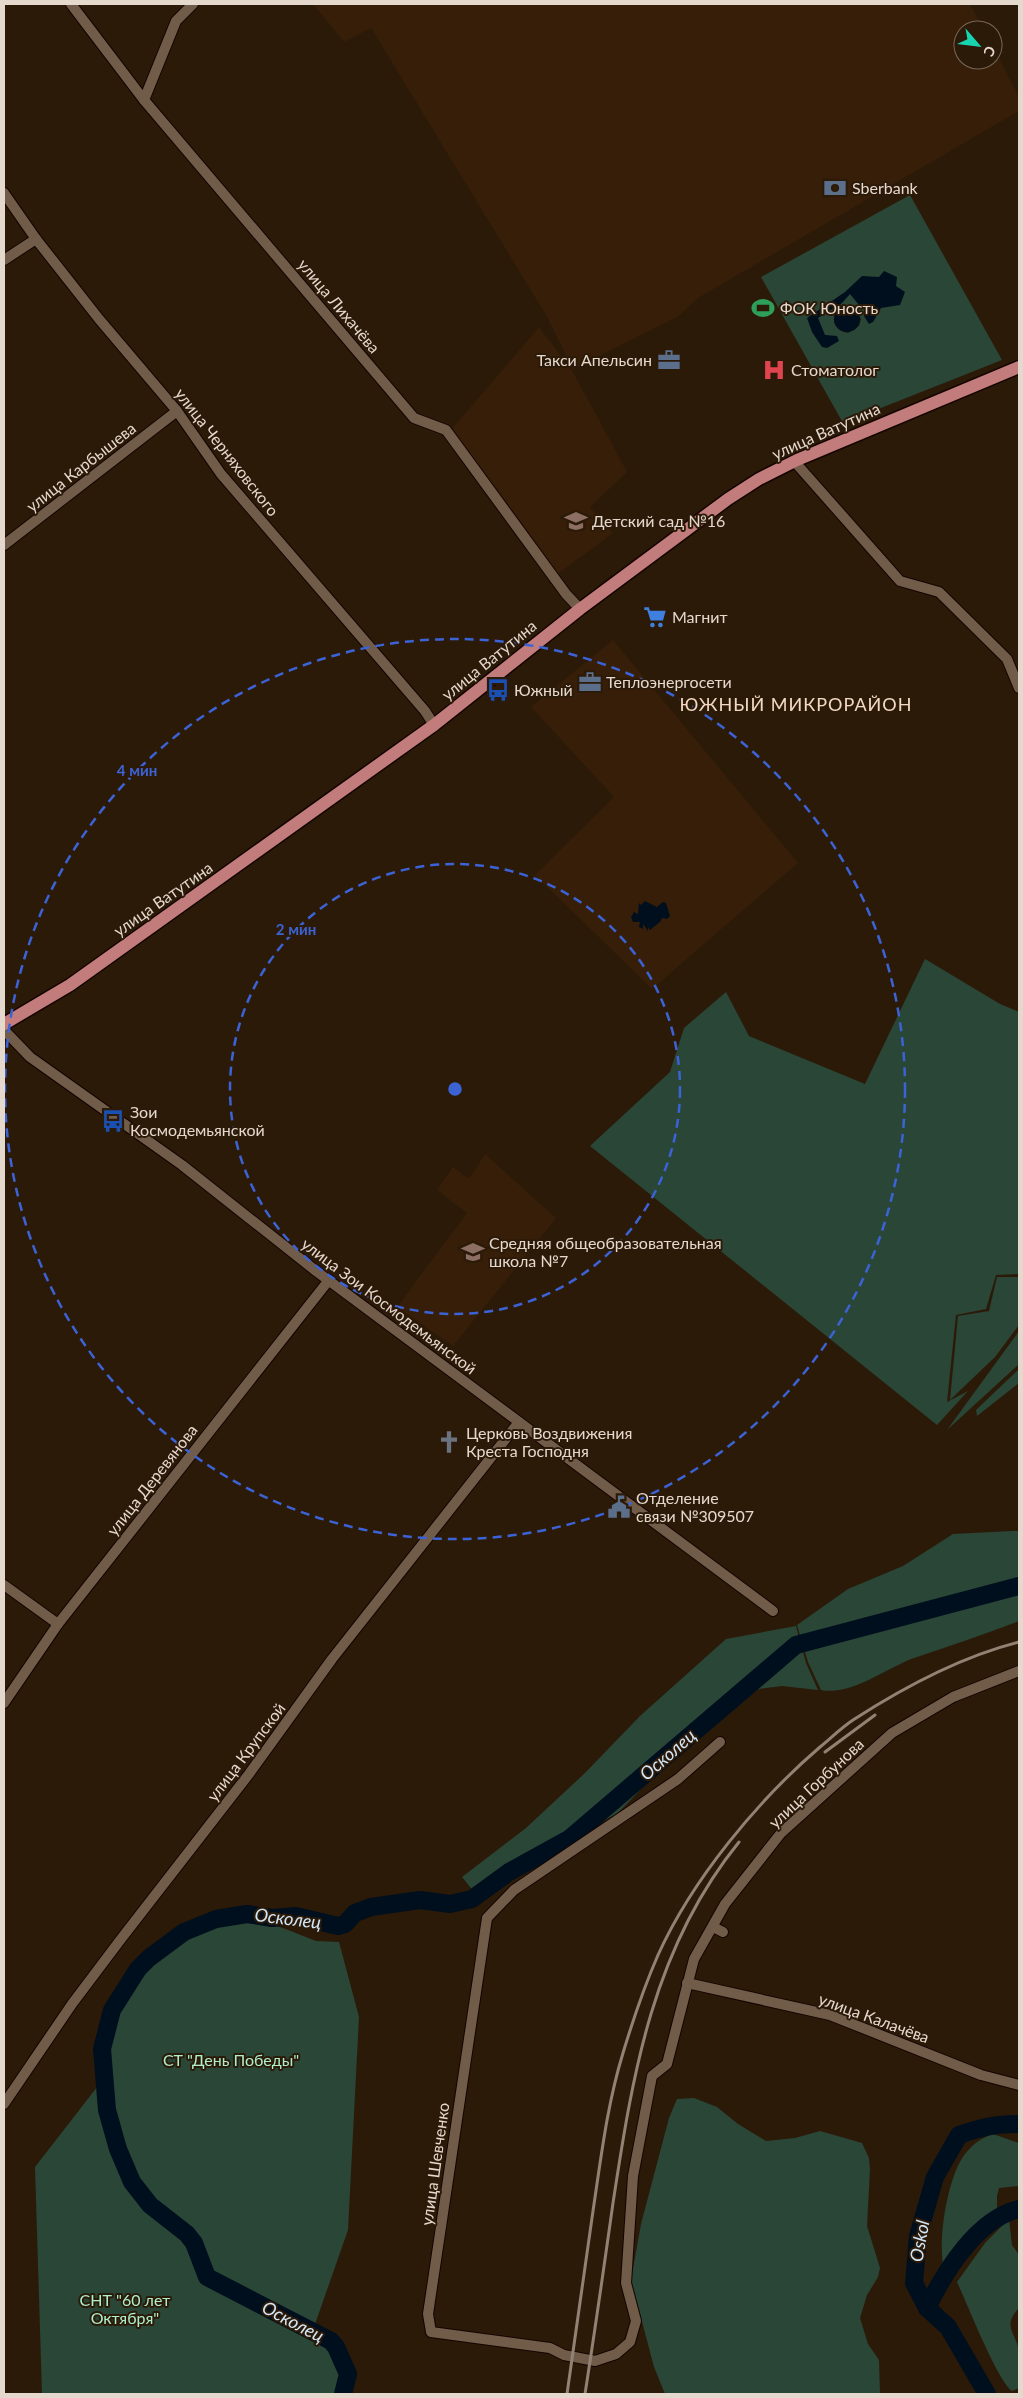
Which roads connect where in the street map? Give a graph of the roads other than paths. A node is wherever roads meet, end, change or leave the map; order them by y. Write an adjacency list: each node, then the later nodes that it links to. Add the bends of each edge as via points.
1 (71, 4): 3 (street, улица Лихачёва)
2 (193, 4): 3 (street, via 176,21)
3 (144, 100): 11 (street, улица Лихачёва, via 414,418 446,430 566,594)
4 (4, 192): 5 (street, улица Черняховского)
5 (36, 239): 6 (street); 8 (street, улица Черняховского)
6 (4, 260)
7 (1019, 367): 9 (main road, улица Ватутина)
8 (178, 411): 10 (street, улица Карбышева); 13 (street, улица Черняховского, via 221,474)
9 (794, 461): 11 (main road, улица Ватутина, via 728,500); 12 (street, via 900,581 940,592 1007,659)
10 (4, 545)
11 (580, 608): 13 (main road, улица Ватутина)
12 (1019, 688)
13 (434, 725): 14 (main road, улица Ватутина, via 70,985)
14 (4, 1024)
15 (4, 1030): 16 (street, улица Зои Космодемьянской, via 30,1057 182,1165)
16 (329, 1280): 17 (street, улица Зои Космодемьянской); 20 (street, улица Деревянова)
17 (519, 1422): 19 (street, улица Зои Космодемьянской); 28 (street, улица Крупской, via 332,1659 249,1774 72,2004)
18 (4, 1585): 20 (street)
19 (773, 1611)
20 (58, 1624): 22 (street, улица Деревянова)
21 (1019, 1671): 24 (street, улица Горбунова, via 953,1697 892,1733 781,1833 725,1904)
22 (4, 1703)
23 (720, 1742): 29 (street, улица Шевченко, via 678,1779 514,1890 487,1918 428,2314 431,2332 550,2348 564,2355 595,2361 616,2354 630,2342 636,2321 626,2283)
24 (713, 1927): 25 (street); 26 (street, улица Горбунова, via 694,1959)
25 (723, 1932)
26 (687, 1983): 27 (street, улица Калачёва, via 830,2015 980,2075); 29 (street, улица Горбунова, via 667,2064 652,2076)
27 (1019, 2085)
28 (4, 2104)
29 (633, 2176)

